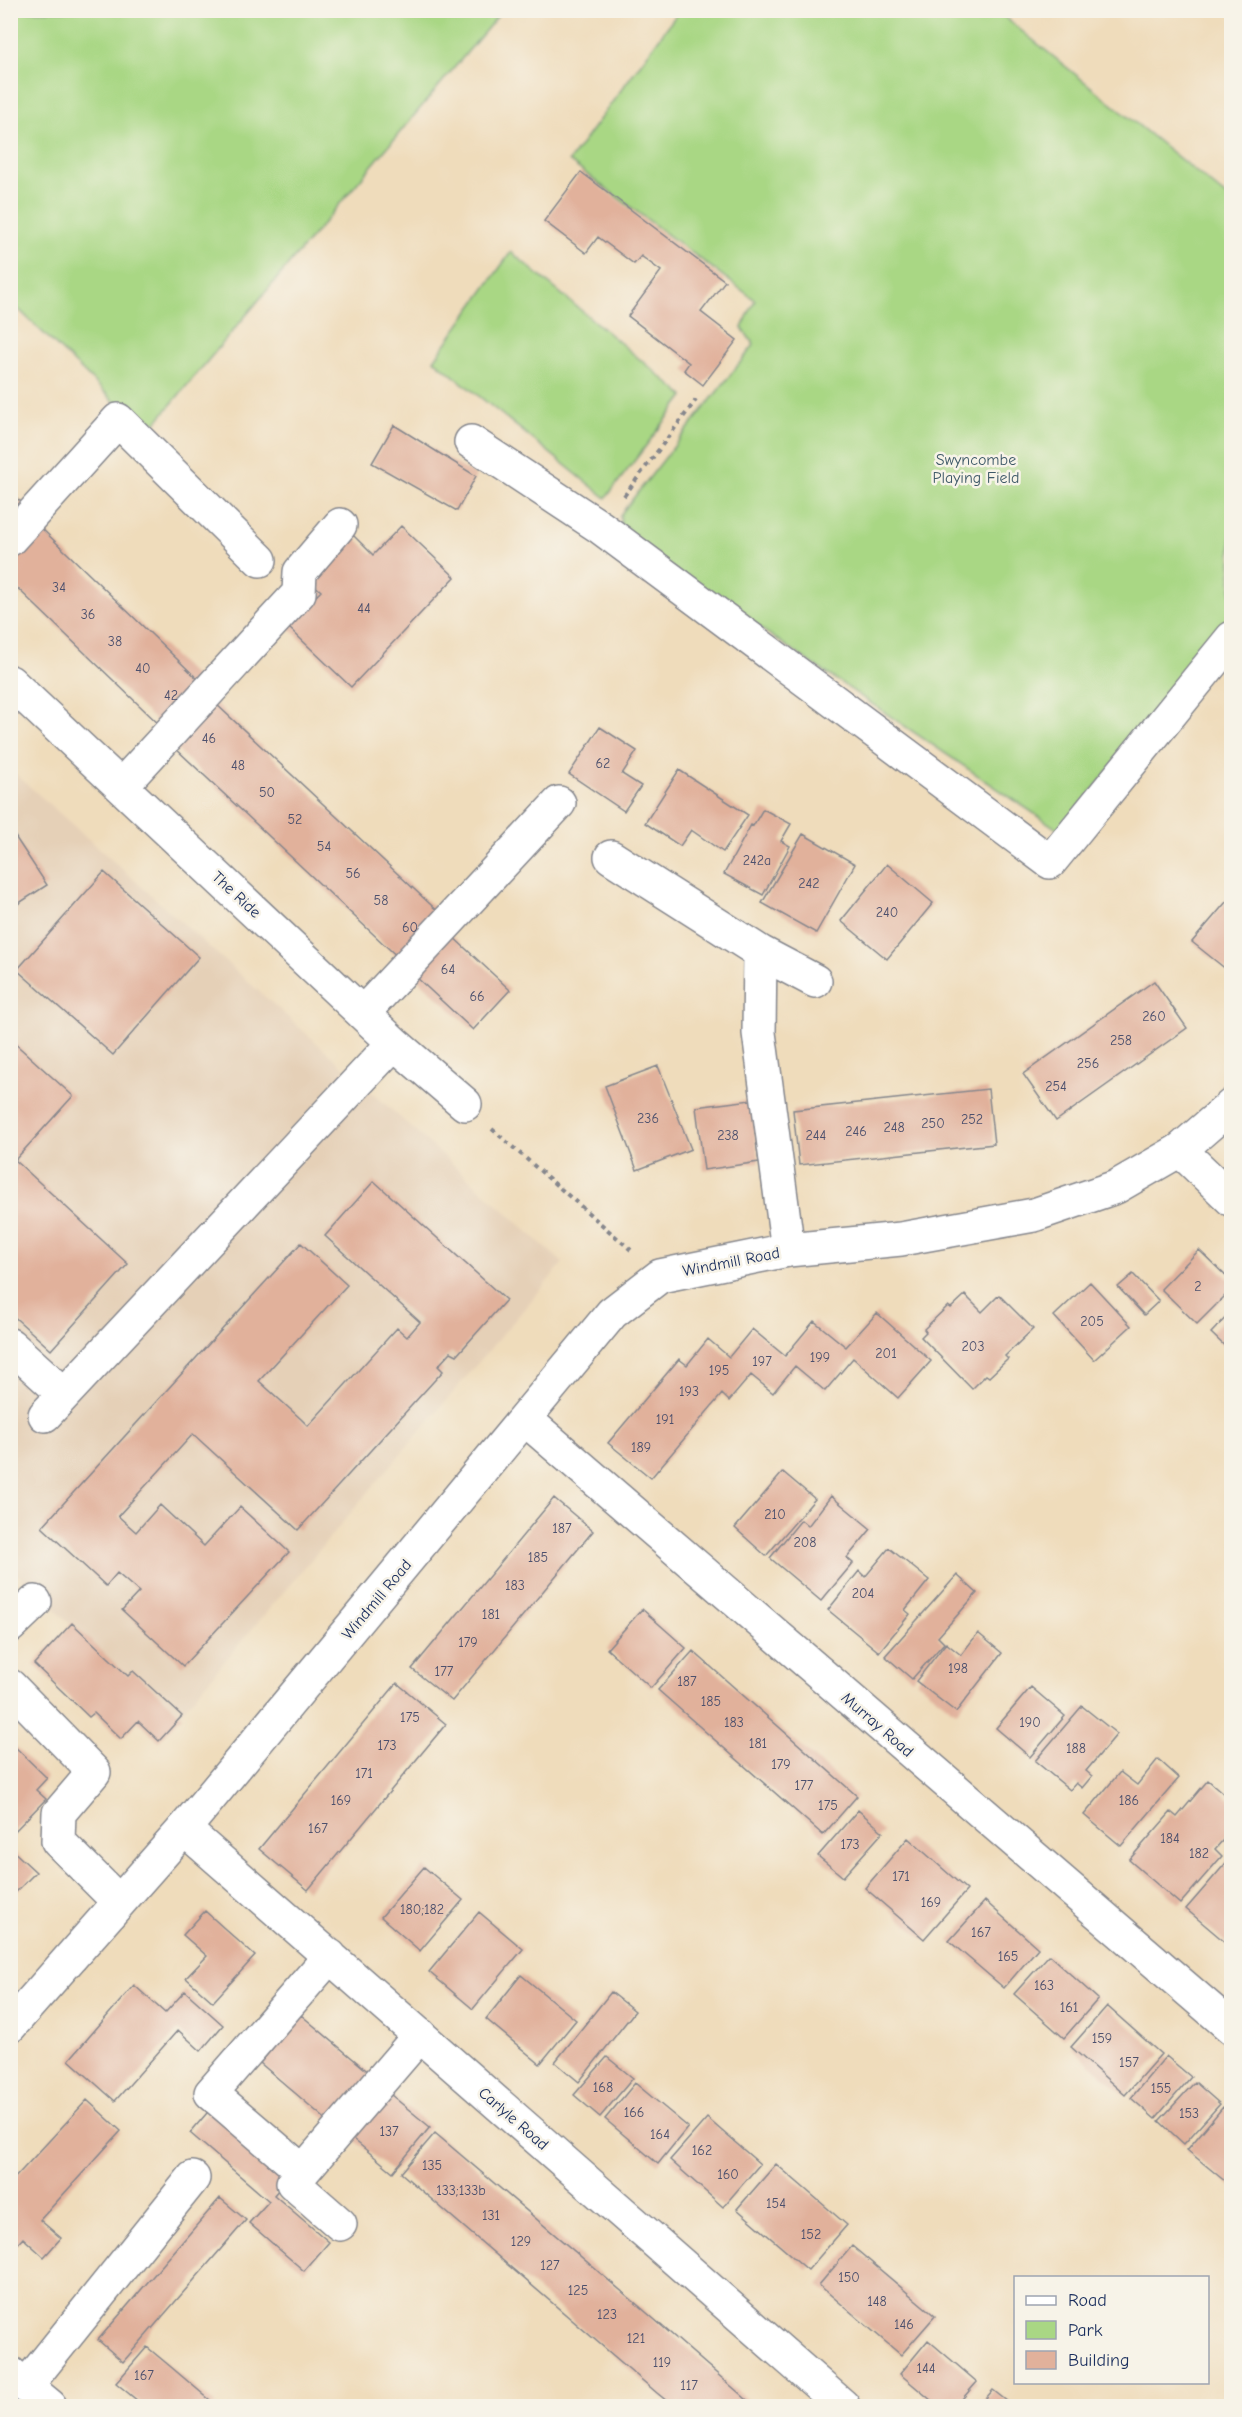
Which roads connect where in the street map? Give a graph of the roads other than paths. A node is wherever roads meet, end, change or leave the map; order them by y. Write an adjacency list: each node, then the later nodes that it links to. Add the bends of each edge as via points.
1 (471, 442): 5 (street, via 600,527 1050,862)
2 (340, 525): 7 (street, via 300,572 299,593)
3 (10, 539): 4 (street, via 118,420)
4 (260, 560)
5 (1232, 638)
6 (10, 682): 7 (street, The Ride)
7 (122, 785): 12 (street, The Ride)
8 (559, 803): 12 (street)
9 (611, 857): 10 (street)
10 (760, 952): 11 (street); 18 (street, Windmill Road, via 759,1033)
11 (814, 981)
12 (363, 1013): 13 (street, The Ride)
13 (394, 1043): 14 (street, The Ride); 19 (street, via 55,1404)
14 (465, 1104)
15 (1232, 1105): 16 (street, Windmill Road)
16 (1180, 1150): 17 (street); 18 (street, Windmill Road, via 1116,1187 1034,1215 901,1239)
17 (1232, 1200)
18 (788, 1250): 20 (street, Windmill Road, via 660,1276 612,1313)
19 (10, 1345)
20 (525, 1419): 24 (street, Windmill Road); 28 (street, Murray Road)
21 (35, 1602): 22 (street)
22 (10, 1626)
23 (10, 1686): 25 (street, via 94,1772 59,1813 58,1841)
24 (184, 1829): 25 (street, Windmill Road); 26 (street, Carlyle Road)
25 (119, 1902): 27 (street, Windmill Road)
26 (330, 1956): 29 (street, Carlyle Road); 30 (street, via 211,2093)
27 (11, 2026)
28 (1232, 2028)
29 (420, 2035): 32 (street, via 293,2183); 34 (street, Carlyle Road)
30 (294, 2164)
31 (193, 2178): 33 (street)
32 (340, 2223)
33 (29, 2388)
34 (843, 2406)

